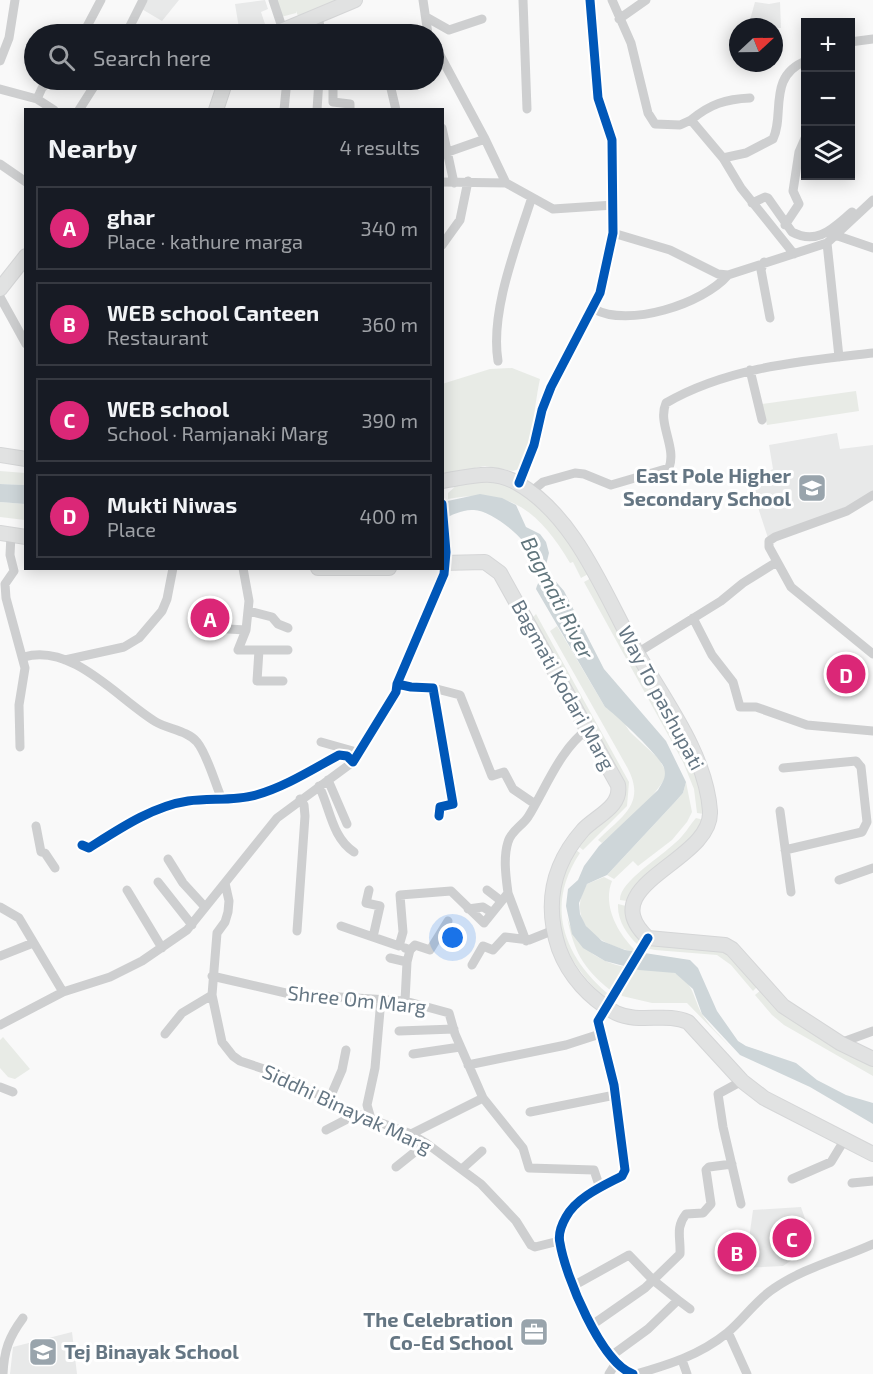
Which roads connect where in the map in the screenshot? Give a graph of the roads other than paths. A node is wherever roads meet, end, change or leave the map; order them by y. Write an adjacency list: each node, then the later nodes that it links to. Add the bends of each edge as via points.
1 (15, 0): 25 (street, via 9,38)
2 (101, 0): 15 (street)
3 (142, 0): 16 (street)
4 (273, 0): 17 (street)
5 (355, 0): 11 (main road)
6 (423, 0): 12 (street)
7 (523, 0): 45 (street)
8 (590, 0): 61 (street, via 598,98 612,140)
9 (612, 0): 14 (street)
10 (646, 0): 14 (street)
11 (317, 15): 18 (main road); 19 (street)
12 (426, 17): 20 (street); 21 (street)
13 (482, 19): 22 (street, via 449,30)
14 (619, 19): 46 (street, via 631,43 645,103 655,124)
15 (88, 24)
16 (131, 24)
17 (281, 24)
18 (300, 24)
19 (319, 24)
20 (427, 24)
21 (438, 24)
22 (444, 27)
23 (873, 39): 24 (street)
24 (855, 41)
25 (0, 61)
26 (444, 63): 48 (street)
27 (801, 64): 51 (street, via 794,68 780,93 775,137 746,153)
28 (0, 89): 37 (street)
29 (41, 90): 37 (street)
30 (92, 90): 39 (street)
31 (223, 90): 40 (main road)
32 (286, 90): 41 (street)
33 (318, 90): 42 (street)
34 (333, 90): 43 (street, via 333,102 350,104)
35 (391, 90): 44 (street)
36 (750, 98): 46 (street, via 720,102)
37 (37, 99): 38 (street)
38 (51, 108)
39 (80, 108)
40 (217, 108)
41 (284, 108)
42 (317, 108)
43 (350, 108)
44 (396, 108)
45 (527, 109)
46 (691, 120): 51 (street)
47 (444, 136): 50 (street)
48 (485, 139): 50 (street); 57 (street)
49 (801, 147): 64 (street, via 793,191 799,204)
50 (448, 152): 56 (street)
51 (723, 158): 60 (street)
52 (0, 164): 53 (street)
53 (24, 181)
54 (468, 181): 56 (street); 57 (street); 67 (street, via 460,220)
55 (444, 182): 56 (street)
56 (454, 183)
57 (506, 183): 58 (street)
58 (531, 200): 61 (street, via 553,209); 81 (street, via 503,295 496,345)
59 (873, 200): 62 (street)
60 (752, 203): 64 (street, via 765,196); 70 (street)
61 (614, 205): 65 (street)
62 (868, 209): 66 (street)
63 (852, 212): 64 (street, via 823,236 796,235)
64 (785, 225)
65 (613, 233): 73 (street, via 670,250 718,274); 76 (street)
66 (835, 235): 68 (street); 69 (street)
67 (444, 242)
68 (827, 243): 70 (street); 80 (street)
69 (873, 248)
70 (794, 254): 72 (street)
71 (24, 259): 74 (main road)
72 (764, 262): 73 (street); 77 (street, via 761,270)
73 (728, 275): 76 (street, via 707,292 654,313 606,315)
74 (0, 289)
75 (0, 297): 78 (street)
76 (594, 309): 87 (street, via 542,410)
77 (770, 318)
78 (24, 340)
79 (873, 353): 80 (street)
80 (838, 357): 82 (street)
81 (498, 361)
82 (750, 370): 83 (street); 88 (street, via 729,375 666,403 669,468 611,485 575,474 543,482)
83 (762, 420)
84 (0, 455): 85 (main road)
85 (24, 459)
86 (444, 480): 87 (main road, Way To pashupati, via 488,474)
87 (519, 483): 88 (main road, Way To pashupati)
88 (531, 492): 104 (main road, Way To pashupati, via 556,517 595,572)
89 (873, 495): 94 (street, via 847,511 769,541)
90 (5, 534): 91 (main road); 106 (street, via 14,571 5,584 6,598)
91 (24, 537)
92 (444, 541): 93 (street)
93 (445, 559): 109 (street, via 444,574); 111 (main road, Bagmati Kodari Marg, via 479,561 495,567)
94 (775, 563): 98 (street); 105 (street, via 791,587)
95 (173, 570): 107 (street, via 162,611 139,638 124,647)
96 (243, 570): 97 (street)
97 (249, 611): 100 (street, via 272,617); 101 (street)
98 (693, 618): 104 (street); 112 (street, via 712,655 733,682 740,707 756,707 807,725)
99 (210, 628): 101 (street)
100 (288, 628)
101 (246, 630): 102 (street, via 238,650)
102 (259, 650): 103 (street); 108 (street, via 257,681)
103 (288, 650)
104 (637, 653): 149 (main road, Way To pashupati, via 693,753 710,813 696,840 634,897 635,921)
105 (873, 654)
106 (24, 657): 107 (street, via 44,655); 114 (street)
107 (65, 660): 119 (street, via 105,682 158,723 197,742)
108 (283, 681)
109 (397, 684): 110 (street); 115 (street)
110 (433, 688): 121 (street, via 460,695 492,776 504,772 513,789); 123 (street, via 453,804 440,807)
111 (588, 729): 121 (street, via 573,744); 146 (main road, Bagmati Kodari Marg, via 615,777 619,792 613,805 584,829 556,871 551,894)
112 (873, 730)
113 (321, 742): 115 (street)
114 (20, 747)
115 (360, 753): 116 (street)
116 (353, 762): 118 (street); 119 (street, via 339,755 259,794)
117 (783, 768): 126 (street, via 856,761 861,767)
118 (324, 783): 120 (street); 124 (street); 129 (street, via 339,837)
119 (221, 797): 127 (street, via 172,805 89,848)
120 (300, 799): 135 (street, via 272,824); 147 (street, via 305,816)
121 (535, 804): 140 (street, via 508,838)
122 (780, 811): 128 (street)
123 (439, 816)
124 (347, 824)
125 (36, 826): 131 (street, via 41,852)
126 (870, 828): 128 (street)
127 (82, 845)
128 (785, 850): 139 (street)
129 (354, 852)
130 (168, 859): 142 (street)
131 (55, 868)
132 (873, 869): 133 (street)
133 (839, 880)
134 (158, 882): 144 (street)
135 (225, 883): 142 (street); 159 (street, Siddhi Binayak Marg, via 228,912 217,933)
136 (127, 890): 153 (street)
137 (369, 890): 148 (street, via 366,903 380,906)
138 (487, 890): 140 (street)
139 (791, 892)
140 (504, 896): 150 (street); 152 (street, via 491,912 468,909 451,891 400,895 403,932)
141 (0, 907): 151 (street, via 19,918)
142 (205, 907): 144 (street)
143 (448, 921): 154 (street, via 430,950 415,945)
144 (192, 925): 153 (street)
145 (341, 926): 148 (street)
146 (554, 930): 150 (street); 164 (main road, Bagmati Kodari Marg, via 570,972)
147 (297, 931)
148 (373, 937): 152 (street)
149 (648, 938): 164 (street); 171 (main road, via 725,945 783,1005)
150 (526, 941): 158 (street, via 505,937 494,950 483,946)
151 (33, 943): 155 (street); 160 (street)
152 (399, 945): 154 (street)
153 (162, 948): 160 (street, via 100,982)
154 (410, 950): 157 (street)
155 (0, 956)
156 (390, 958): 157 (street)
157 (407, 962): 163 (street)
158 (472, 965)
159 (212, 976): 161 (street, Siddhi Binayak Marg); 162 (street, Shree Om Marg, via 290,994)
160 (63, 992): 165 (street)
161 (212, 995): 169 (street, via 182,1013); 182 (street, Siddhi Binayak Marg, via 222,1042 233,1056)
162 (381, 999): 163 (street, Shree Om Marg); 185 (street, via 375,1068 367,1105)
163 (405, 1002): 166 (street, Shree Om Marg, via 449,1013)
164 (606, 1006): 170 (street, via 598,1022); 177 (main road, Bagmati Kodari Marg, via 635,1019 676,1018 688,1022)
165 (0, 1025)
166 (454, 1029): 167 (street); 172 (street, Shree Om Marg)
167 (399, 1031)
168 (873, 1031): 171 (street)
169 (165, 1034)
170 (600, 1034): 176 (street); 180 (street)
171 (840, 1043): 175 (main road)
172 (460, 1047): 174 (street); 176 (street, Shree Om Marg)
173 (346, 1050): 182 (street)
174 (413, 1054)
175 (873, 1059)
176 (468, 1065): 181 (street, Shree Om Marg)
177 (742, 1081): 188 (main road, Bagmati Kodari Marg, via 764,1098); 192 (street, via 718,1094)
178 (0, 1086): 179 (street)
179 (13, 1092)
180 (615, 1095): 183 (street); 198 (street, via 625,1170)
181 (483, 1098): 187 (street); 198 (street, Shree Om Marg, via 523,1148 528,1168 594,1170)
182 (329, 1100): 184 (street, Siddhi Binayak Marg)
183 (530, 1112)
184 (357, 1114): 185 (street, Siddhi Binayak Marg); 186 (street)
185 (371, 1119): 187 (street, Siddhi Binayak Marg)
186 (326, 1130)
187 (411, 1134): 189 (street, Siddhi Binayak Marg)
188 (845, 1139): 191 (main road, Bagmati Kodari Marg); 195 (street, via 831,1162)
189 (426, 1143): 193 (street); 194 (street, Siddhi Binayak Marg)
190 (482, 1151): 194 (street)
191 (873, 1154)
192 (732, 1164): 199 (street); 202 (street, via 706,1170 711,1204 703,1213 686,1214 677,1229 680,1254)
193 (396, 1167)
194 (463, 1168): 200 (street, Siddhi Binayak Marg, via 507,1210 531,1245)
195 (792, 1179)
196 (873, 1181): 197 (street)
197 (852, 1183)
198 (600, 1188): 200 (street, via 573,1207)
199 (741, 1204)
200 (559, 1241): 203 (street)
201 (873, 1244): 208 (street, via 788,1279 759,1300)
202 (653, 1280): 203 (street, via 629,1255); 204 (street); 207 (street)
203 (573, 1286): 207 (street)
204 (678, 1300): 205 (street); 209 (street)
205 (690, 1309)
206 (23, 1318): 212 (street, via 8,1339)
207 (592, 1325): 209 (street)
208 (728, 1332): 210 (street); 216 (street)
209 (613, 1359): 213 (street); 214 (street)
210 (682, 1360): 211 (street); 215 (street)
211 (657, 1371): 214 (street)
212 (3, 1374)
213 (609, 1374)
214 (634, 1374)
215 (687, 1374)
216 (747, 1374)

